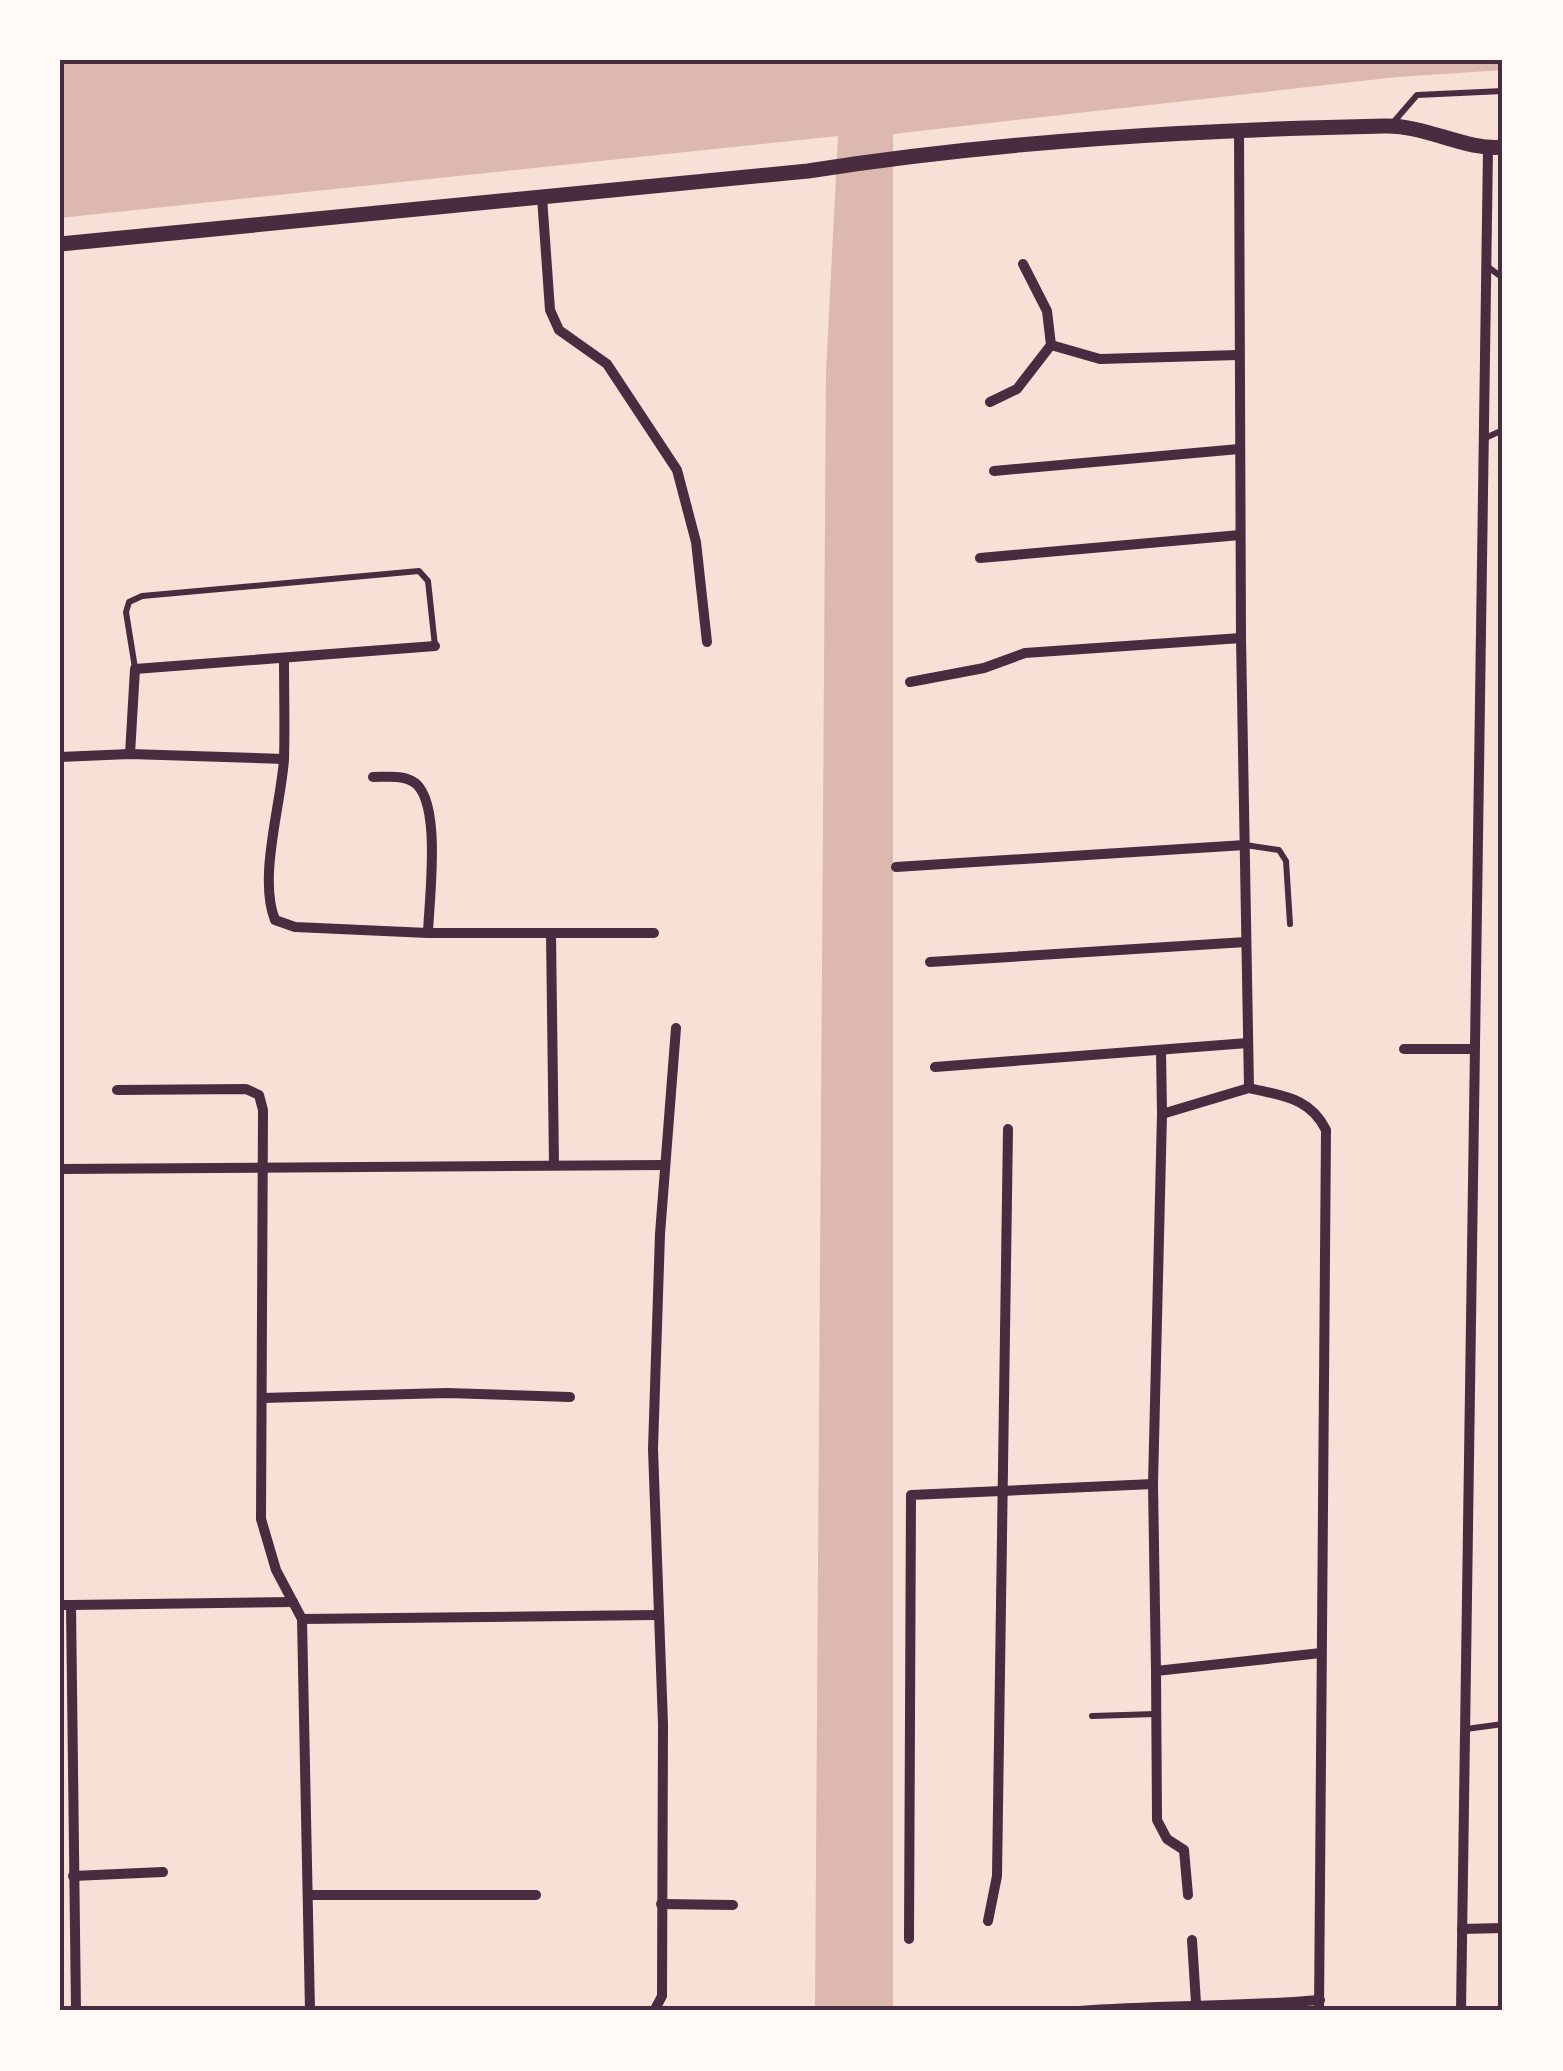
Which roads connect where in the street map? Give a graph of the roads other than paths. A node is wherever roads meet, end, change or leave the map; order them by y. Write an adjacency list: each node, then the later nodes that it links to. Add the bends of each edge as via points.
1 (1503, 91): 2 (lane, via 1417,94)
2 (1391, 126): 3 (street); 4 (street, via 1426,128)
3 (1238, 130): 5 (street, via 902,156); 11 (street)
4 (1496, 148): 8 (street)
5 (542, 197): 6 (street); 20 (street, via 550,310 559,330 607,364 678,470 696,542)
6 (60, 244)
7 (1023, 264): 10 (street, via 1047,311)
8 (1488, 267): 9 (lane); 14 (street)
9 (1503, 278)
10 (1051, 344): 11 (street, via 1100,359); 12 (street, via 1017,389)
11 (1238, 354): 15 (street)
12 (990, 402)
13 (1503, 430): 14 (lane)
14 (1482, 440): 39 (street)
15 (1239, 449): 16 (street); 17 (street)
16 (994, 471)
17 (1240, 536): 18 (street); 19 (street)
18 (980, 558)
19 (1240, 638): 24 (street, via 1025,653); 29 (street)
20 (707, 642)
21 (435, 646): 22 (street); 23 (lane, via 428,582 419,571 142,596 126,612)
22 (284, 659): 23 (street); 27 (street)
23 (135, 669): 25 (street)
24 (910, 682)
25 (130, 754): 26 (street); 27 (street)
26 (60, 757)
27 (284, 760): 32 (street, via 270,882 274,920 294,927)
28 (372, 777): 32 (street, via 408,778 432,808)
29 (1245, 845): 30 (street); 31 (lane, via 1279,850 1286,861); 35 (street)
30 (896, 867)
31 (1290, 924)
32 (428, 933): 33 (street)
33 (550, 934): 34 (street); 47 (street)
34 (654, 934)
35 (1246, 942): 36 (street); 38 (street)
36 (930, 962)
37 (676, 1028): 48 (street)
38 (1248, 1043): 41 (street); 43 (street)
39 (1474, 1048): 40 (street); 64 (street)
40 (1404, 1049)
41 (1161, 1050): 42 (street); 45 (street)
42 (935, 1067)
43 (1249, 1088): 45 (street); 59 (street, via 1300,1100 1317,1111 1326,1130)
44 (117, 1090): 49 (street, via 246,1089 258,1095)
45 (1162, 1114): 53 (street)
46 (1008, 1129): 54 (street)
47 (554, 1164): 48 (street); 49 (street)
48 (666, 1165): 57 (street, via 653,1449)
49 (261, 1167): 50 (street); 52 (street)
50 (60, 1170)
51 (570, 1397): 52 (street)
52 (262, 1398): 55 (street, via 261,1518)
53 (1154, 1484): 54 (street); 60 (street)
54 (1003, 1487): 72 (street, via 998,1876); 75 (street, via 914,1492 909,1498)
55 (292, 1602): 56 (street); 58 (street)
56 (65, 1605): 66 (street)
57 (657, 1616): 58 (street); 70 (street)
58 (302, 1619): 69 (street)
59 (1321, 1653): 60 (street); 78 (street)
60 (1156, 1671): 61 (street)
61 (1156, 1714): 62 (lane); 68 (street, via 1157,1820 1167,1839 1184,1850)
62 (1092, 1716)
63 (1503, 1724): 64 (lane)
64 (1465, 1729): 73 (street)
65 (162, 1872): 66 (street)
66 (73, 1876): 79 (street)
67 (536, 1895): 69 (street)
68 (1188, 1895)
69 (309, 1896): 80 (street)
70 (661, 1904): 71 (street); 81 (street, via 662,1996)
71 (734, 1905)
72 (988, 1921)
73 (1462, 1928): 74 (street); 83 (street)
74 (1503, 1928)
75 (910, 1939)
76 (1192, 1940): 77 (street)
77 (1196, 2003): 78 (street); 82 (street)
78 (1319, 2005)
79 (76, 2011)
80 (310, 2011)
81 (654, 2011)
82 (1079, 2011)
83 (1461, 2011)

